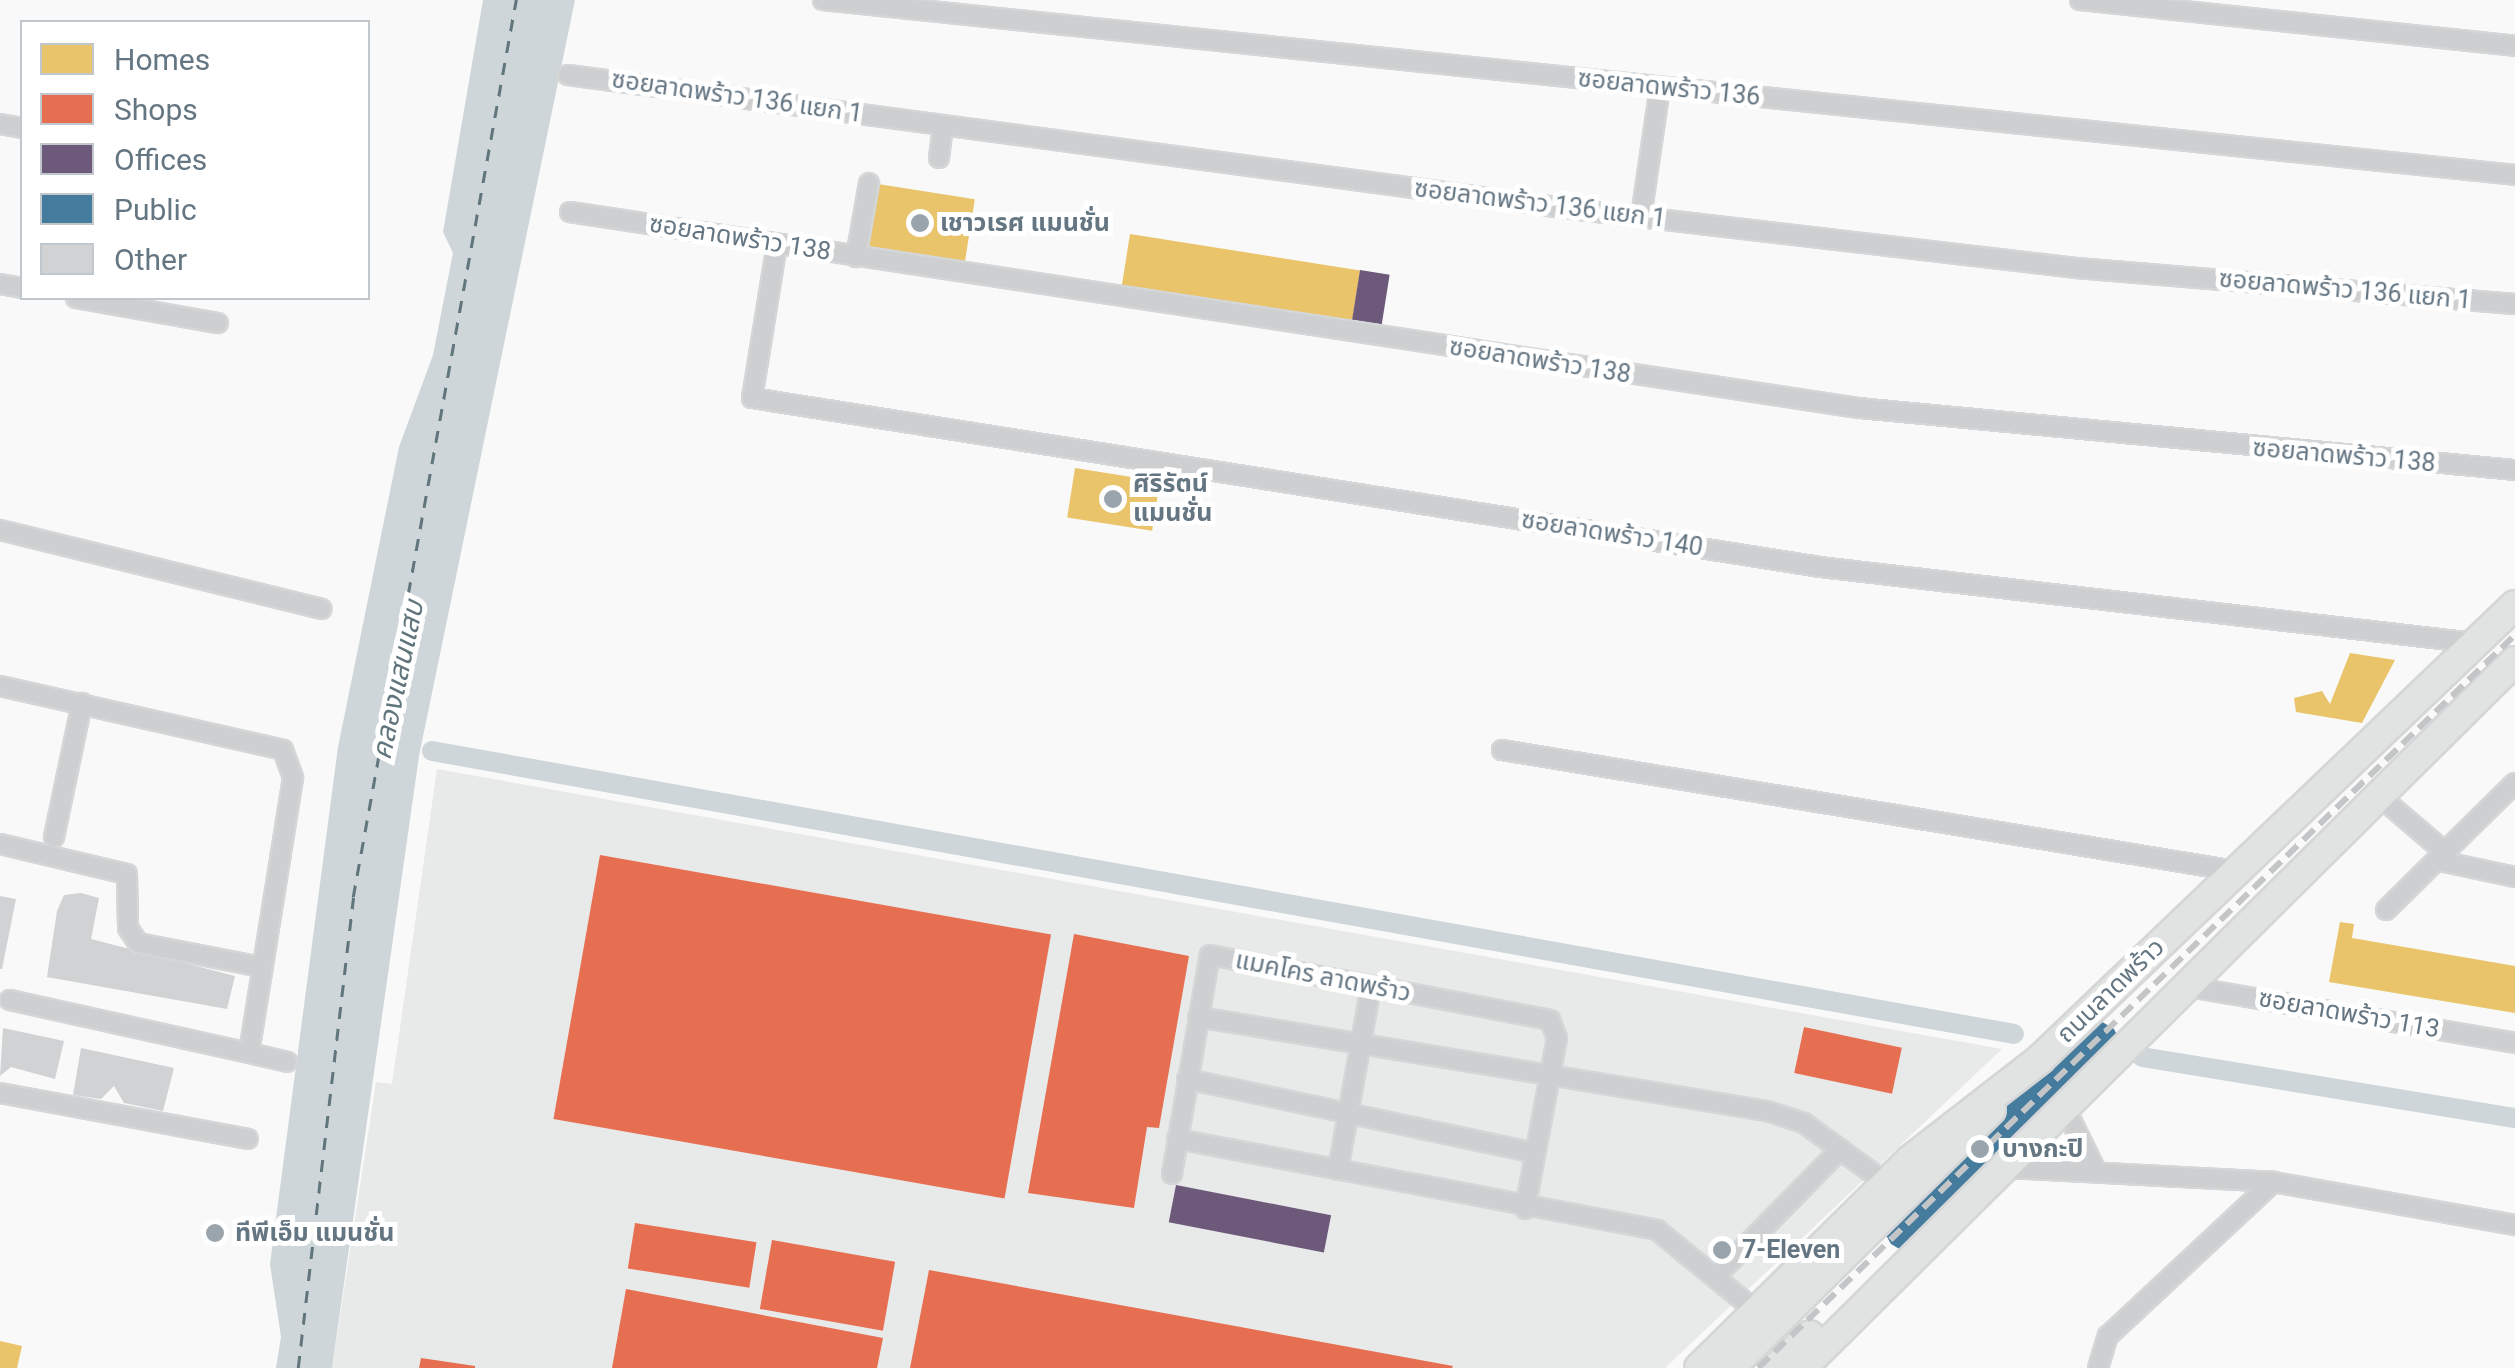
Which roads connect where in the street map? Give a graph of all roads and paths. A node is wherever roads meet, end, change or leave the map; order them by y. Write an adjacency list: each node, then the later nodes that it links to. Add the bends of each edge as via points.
1 (823, 0): 5 (street, ซอยลาดพร้าว 136)
2 (2080, 0): 3 (street)
3 (2515, 46)
4 (568, 74): 6 (street, ซอยลาดพร้าว 136 แยก 1)
5 (1660, 87): 8 (street, ซอยลาดพร้าว 136); 11 (street)
6 (943, 125): 7 (street); 11 (street, ซอยลาดพร้าว 136 แยก 1)
7 (939, 158)
8 (2515, 176)
9 (869, 183): 13 (street)
10 (570, 212): 12 (street, ซอยลาดพร้าว 138)
11 (1640, 217): 15 (street, ซอยลาดพร้าว 136 แยก 1, via 2076,268)
12 (778, 244): 13 (street, ซอยลาดพร้าว 138); 21 (street, ซอยลาดพร้าว 140, via 752,398 1820,567)
13 (856, 257): 17 (street, ซอยลาดพร้าว 138, via 1859,408)
14 (87, 300): 16 (street)
15 (2515, 304)
16 (218, 323)
17 (2515, 470)
18 (0, 530): 20 (street)
19 (2515, 605): 21 (main road, ถนนลาดพร้าว)
20 (320, 609)
21 (2475, 643): 33 (main road, ถนนลาดพร้าว)
22 (2515, 661): 27 (main road, ถนนลาดพร้าว)
23 (0, 686): 24 (street)
24 (82, 703): 30 (street); 36 (street, via 283,750 293,778)
25 (1502, 750): 33 (street)
26 (2515, 783): 28 (street)
27 (2378, 795): 32 (street); 37 (main road, ถนนลาดพร้าว)
28 (2496, 806): 29 (street); 32 (street)
29 (2515, 809)
30 (54, 838)
31 (0, 844): 36 (street, via 127,874 128,928 138,943)
32 (2444, 858): 34 (street); 35 (street)
33 (2235, 871): 45 (main road, ถนนลาดพร้าว)
34 (2515, 877)
35 (2386, 910)
36 (262, 967): 44 (street)
37 (2182, 986): 40 (main road, ถนนลาดพร้าว); 42 (street, ซอยลาดพร้าว 113)
38 (1370, 987): 41 (street, แมคโคร ลาดพร้าว, via 1210,955); 43 (street); 48 (street, แมคโคร ลาดพร้าว, via 1550,1020 1557,1038)
39 (10, 1000): 44 (street)
40 (2154, 1013): 50 (main road, ถนนลาดพร้าว); 68 (main road)
41 (1198, 1016): 43 (street); 47 (street, แมคโคร ลาดพร้าว)
42 (2515, 1042)
43 (1360, 1048): 48 (street); 51 (street)
44 (249, 1052): 46 (street)
45 (2040, 1059): 61 (main road, ถนนลาดพร้าว); 67 (main road)
46 (287, 1062)
47 (1187, 1079): 51 (street); 52 (street, แมคโคร ลาดพร้าว)
48 (1549, 1082): 54 (street, via 1766,1111); 55 (street, แมคโคร ลาดพร้าว)
49 (0, 1092): 53 (street)
50 (2066, 1110): 56 (main road, ถนนลาดพร้าว); 57 (street)
51 (1348, 1113): 55 (street); 58 (street)
52 (1177, 1139): 58 (street); 59 (street, แมคโคร ลาดพร้าว)
53 (248, 1140)
54 (1841, 1149): 61 (street); 64 (street)
55 (1536, 1153): 62 (street, แมคโคร ลาดพร้าว)
56 (2008, 1168): 57 (street); 69 (main road, ถนนลาดพร้าว)
57 (2095, 1169): 60 (street)
58 (1338, 1170): 62 (street)
59 (1172, 1174)
60 (2273, 1182): 63 (street); 70 (street, via 2108,1336)
61 (1886, 1183): 65 (main road, ถนนลาดพร้าว)
62 (1525, 1209): 64 (street, via 1657,1230)
63 (2515, 1226)
64 (1718, 1274): 65 (street)
65 (1756, 1311): 66 (main road, ถนนลาดพร้าว)
66 (1699, 1368)
67 (1730, 1368)
68 (1776, 1368)
69 (1802, 1368)
70 (2098, 1368)

